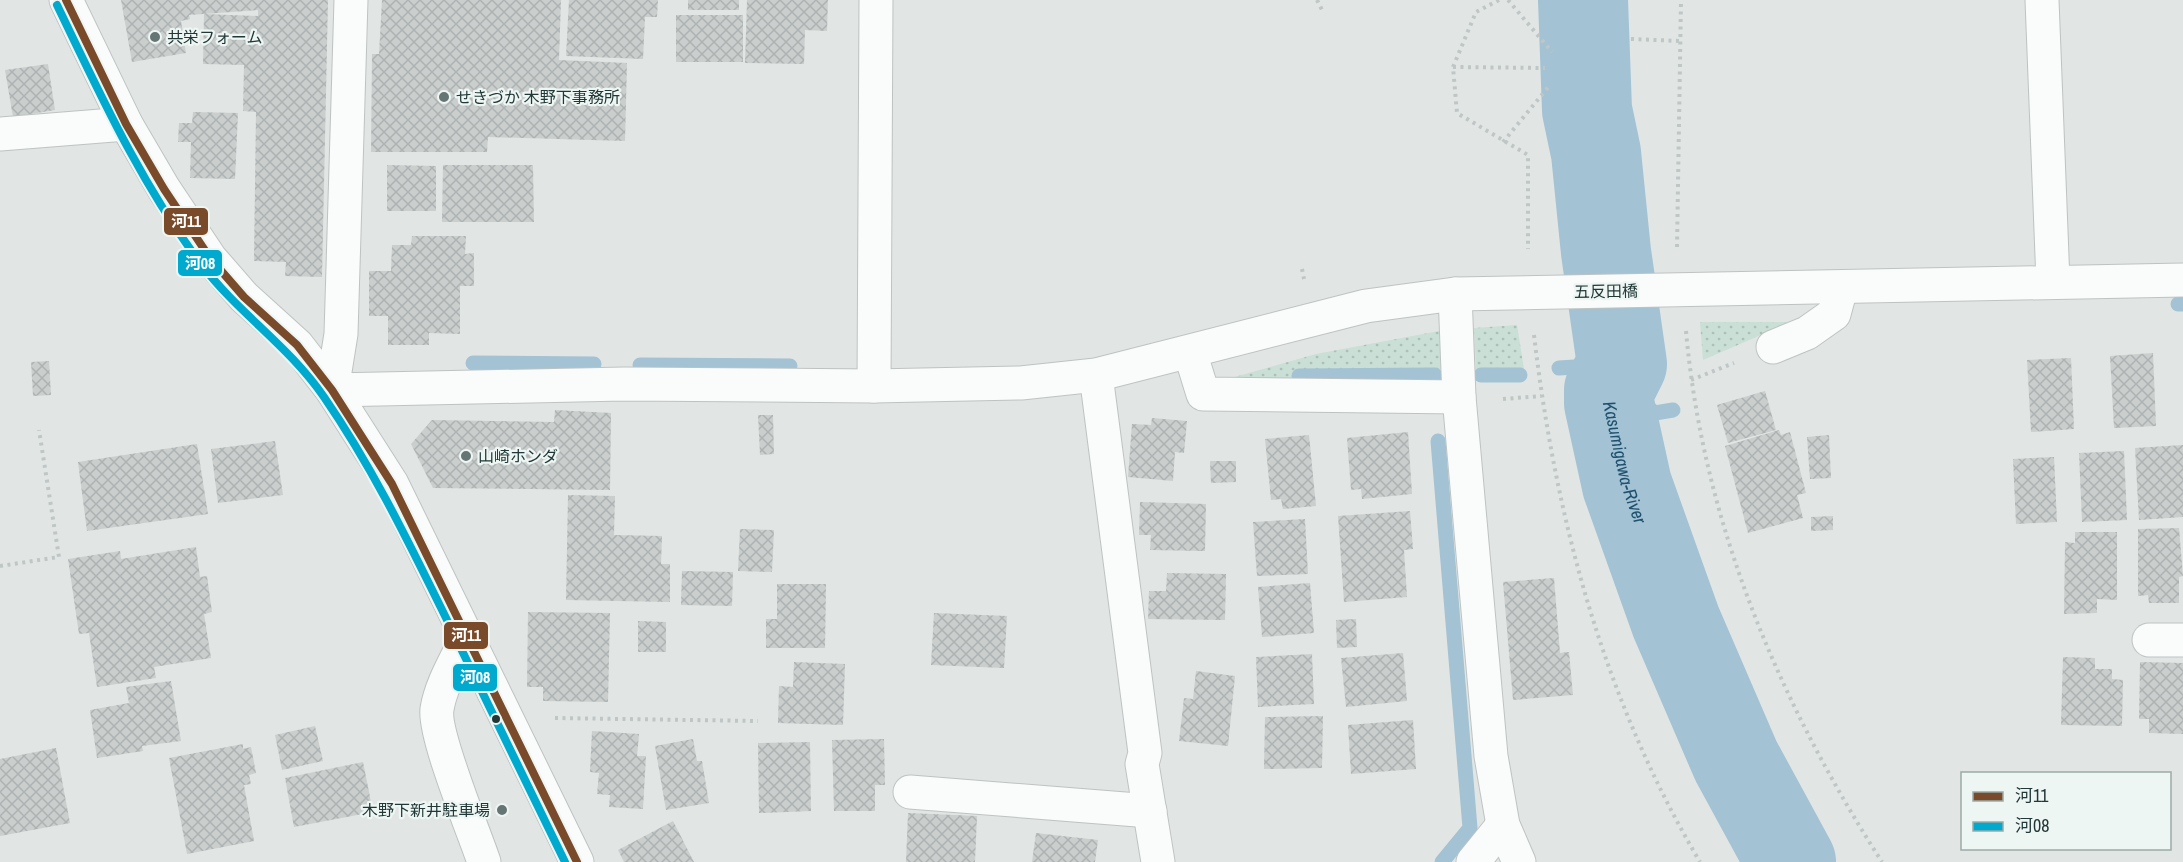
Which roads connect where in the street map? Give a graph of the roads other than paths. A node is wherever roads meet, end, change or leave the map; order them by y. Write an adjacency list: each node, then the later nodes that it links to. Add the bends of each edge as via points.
1 (66, 0): 5 (street)
2 (351, 0): 15 (street, via 341,334)
3 (876, 0): 14 (street)
4 (2042, 0): 8 (street)
5 (126, 124): 6 (street); 15 (street, via 210,258 244,297 297,345)
6 (0, 134)
7 (2183, 280): 8 (street, 五反田橋)
8 (2053, 282): 9 (street, 五反田橋)
9 (1841, 288): 10 (street, 五反田橋); 11 (street, via 1834,314 1807,333)
10 (1455, 294): 12 (street, 五反田橋, via 1366,306); 16 (street)
11 (1773, 347)
12 (1190, 352): 13 (street, 五反田橋); 16 (street, via 1203,394)
13 (1096, 375): 14 (street, 五反田橋, via 1010,384); 21 (street)
14 (874, 386): 15 (street, 五反田橋, via 624,384)
15 (332, 390): 17 (street, via 392,484)
16 (1459, 397): 22 (street, via 1491,756)
17 (467, 637): 23 (street, via 436,712 442,742); 24 (street)
18 (2149, 640): 19 (street)
19 (2183, 640)
20 (910, 792): 21 (street)
21 (1150, 811): 25 (street)
22 (1503, 825): 26 (street); 27 (street)
23 (484, 862)
24 (577, 862)
25 (1158, 862)
26 (1473, 862)
27 (1519, 862)

